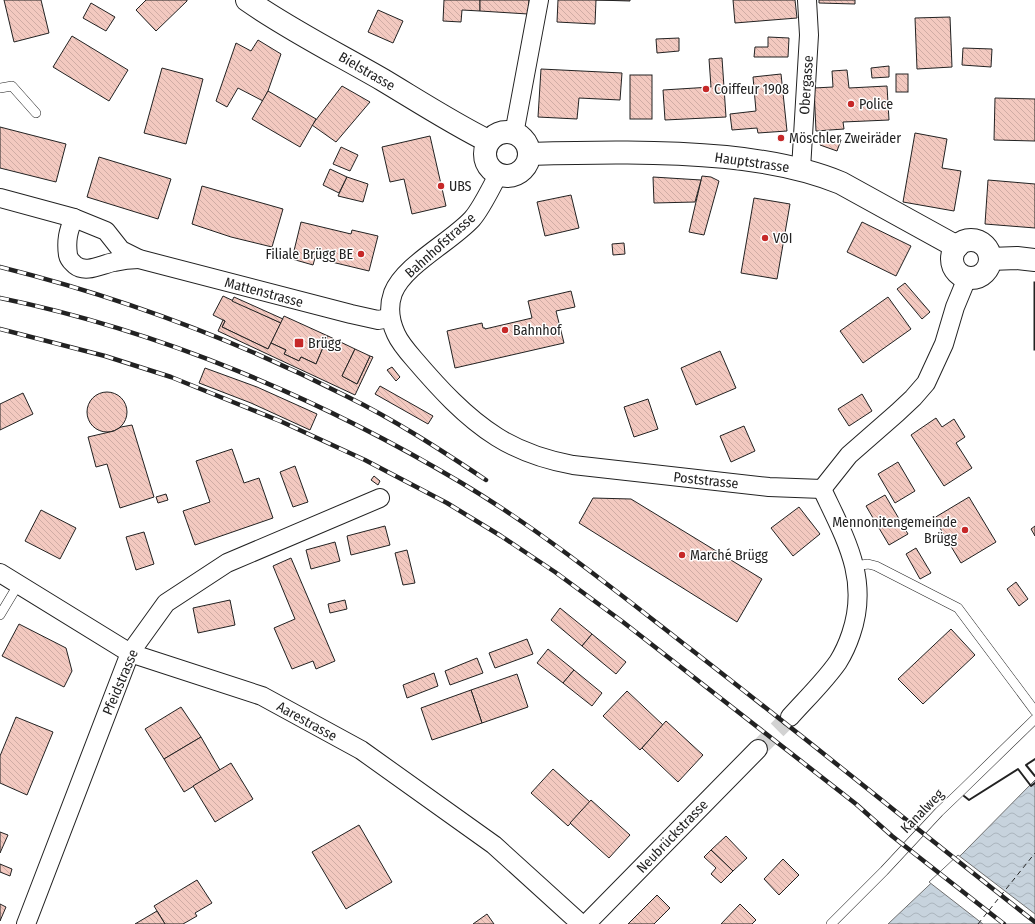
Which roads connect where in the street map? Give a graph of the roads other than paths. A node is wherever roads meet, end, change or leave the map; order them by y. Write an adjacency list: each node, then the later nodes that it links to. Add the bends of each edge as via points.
1 (247, 0): 7 (main road, Bielstrasse)
2 (539, 0): 6 (street)
3 (807, 0): 9 (street, Obergasse, via 809,35)
4 (0, 88): 5 (lane, via 12,86)
5 (36, 113)
6 (514, 134): 7 (main road, via 497,134); 8 (main road, via 525,142)
7 (488, 142): 10 (main road, via 484,157 486,164)
8 (529, 154): 9 (main road, Hauptstrasse, via 628,152 697,155 744,159); 10 (main road, via 528,162 519,173 506,177)
9 (801, 169): 13 (main road, Hauptstrasse, via 841,183)
10 (498, 175): 18 (street, Bahnhofstrasse, via 473,218 405,276 393,293)
11 (0, 198): 12 (street, Mattenstrasse)
12 (74, 218): 14 (street, Mattenstrasse, via 106,231 121,250); 14 (street, Mattenstrasse, via 67,238 67,248 69,260 78,267 86,269)
13 (957, 247): 15 (main road, via 966,241 978,242 986,248); 17 (main road, via 952,255 953,266 958,274)
14 (139, 259): 18 (street, Mattenstrasse, via 351,314 378,320)
15 (990, 259): 16 (main road); 17 (main road, via 983,274)
16 (1035, 260)
17 (967, 278): 19 (street, via 955,306 944,344 926,383 897,413 849,455)
18 (390, 318): 19 (street, Poststrasse, via 400,342 424,371 476,423 498,438 546,460 769,487)
19 (822, 489): 21 (street)
20 (380, 498): 25 (street, Pfeidstrasse, via 227,563 166,603)
21 (855, 566): 26 (lane, via 876,566 958,608); 27 (street, via 858,605 848,641 839,661)
22 (0, 573): 23 (street, Aarestrasse)
23 (18, 585): 24 (lane); 25 (street, Aarestrasse)
24 (0, 615)
25 (130, 653): 30 (street, Pfeidstrasse); 31 (street, Aarestrasse, via 262,696 361,750 494,845)
26 (1035, 711)
27 (790, 717)
28 (1035, 719): 33 (lane, Kanalweg, via 938,812)
29 (758, 749): 32 (street, Neubrückstrasse)
30 (26, 924)
31 (581, 924)
32 (586, 924)
33 (831, 924)

